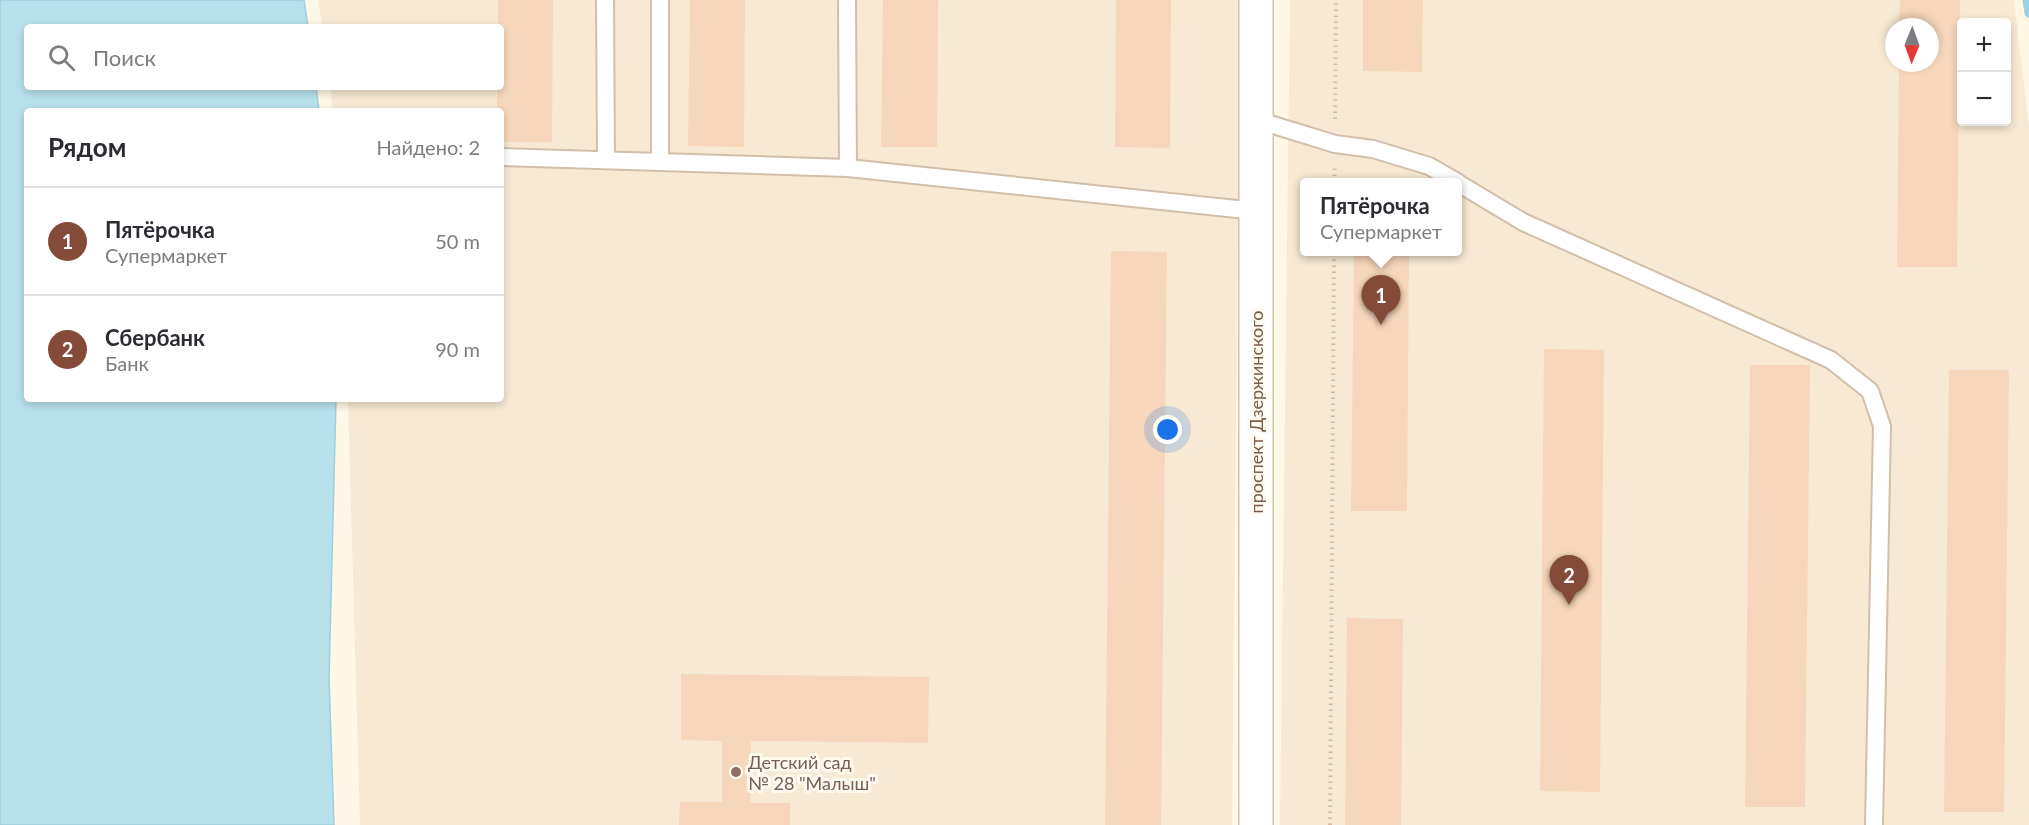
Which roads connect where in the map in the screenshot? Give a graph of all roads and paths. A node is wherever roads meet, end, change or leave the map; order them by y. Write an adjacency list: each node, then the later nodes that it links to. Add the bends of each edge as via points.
1 (605, 0): 9 (lane)
2 (660, 0): 10 (lane)
3 (847, 0): 11 (lane)
4 (1256, 0): 6 (street, проспект Дзержинского)
5 (1336, 0): 7 (path)
6 (1257, 120): 7 (lane); 15 (street, проспект Дзержинского)
7 (1335, 144): 12 (path); 13 (lane, via 1373,149 1429,166)
8 (504, 157): 9 (lane)
9 (606, 160): 10 (lane)
10 (660, 162): 11 (lane)
11 (848, 168): 15 (lane)
12 (1334, 178)
13 (1449, 178)
14 (1462, 186): 19 (lane, via 1523,222 1831,360 1870,391 1882,426)
15 (1256, 211): 17 (street, проспект Дзержинского)
16 (1334, 256): 18 (path)
17 (1256, 825)
18 (1330, 825)
19 (1874, 825)

